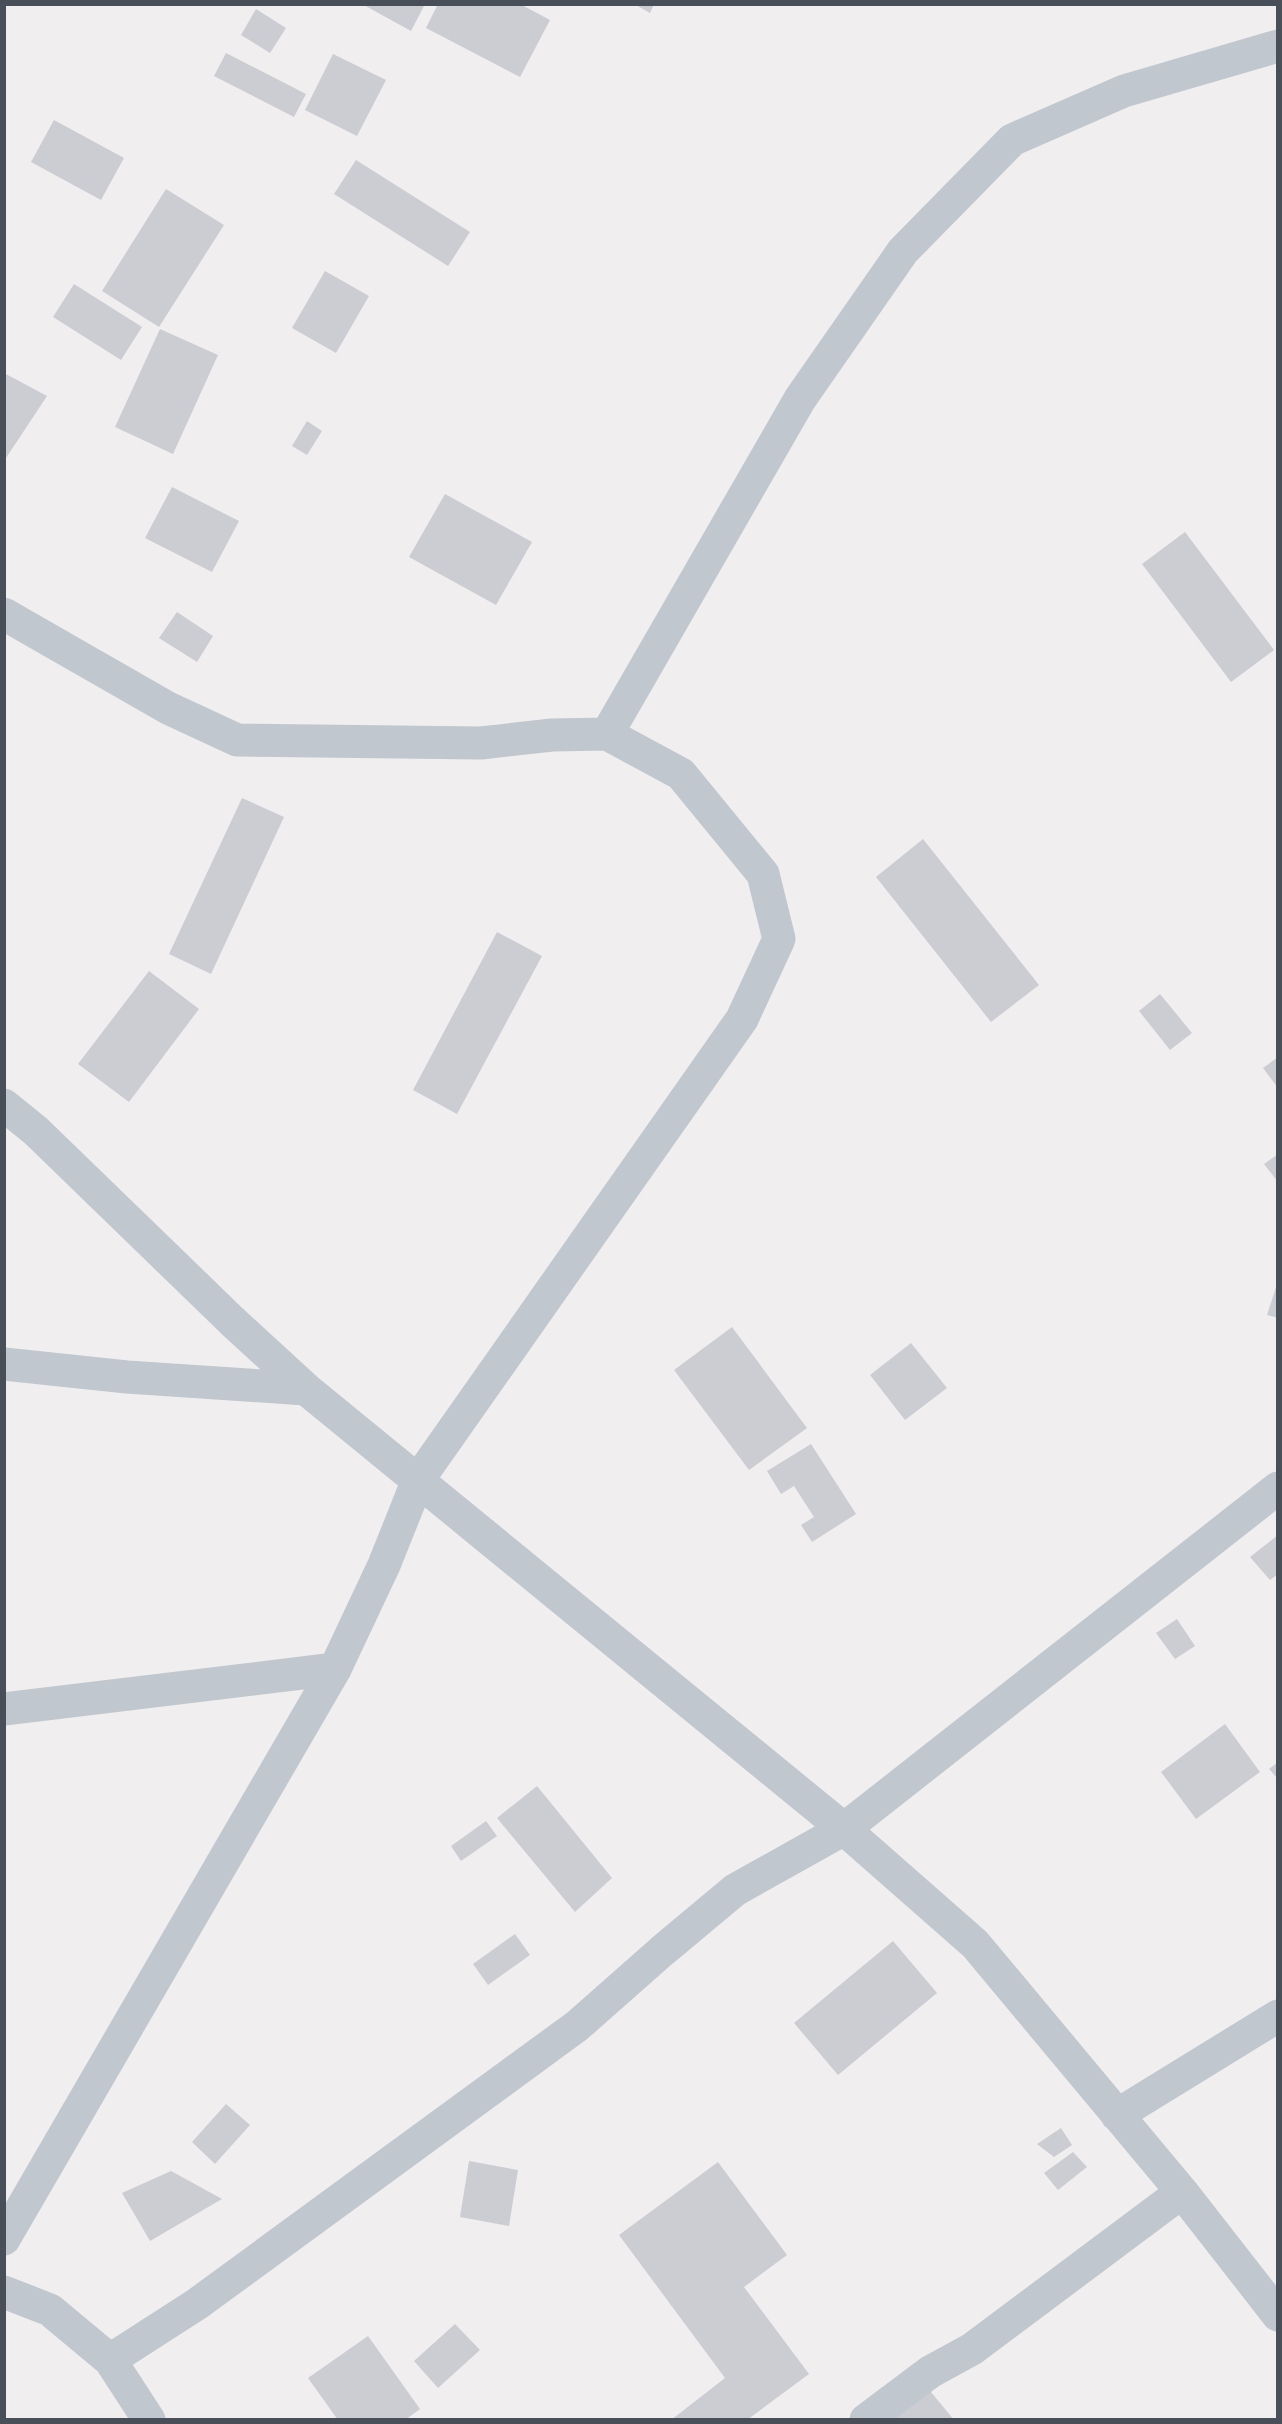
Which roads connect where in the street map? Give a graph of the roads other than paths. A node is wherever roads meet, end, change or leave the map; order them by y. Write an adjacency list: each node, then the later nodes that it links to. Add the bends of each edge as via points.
1 (1278, 46): 3 (street, via 1124,91 1012,140 1003,148 903,251 800,399)
2 (4, 614): 3 (street, via 168,708 237,740 481,743)
3 (607, 734): 7 (street, via 681,774 763,874 779,939 742,1019)
4 (4, 1105): 6 (street)
5 (4, 1364): 6 (street)
6 (306, 1389): 7 (street)
7 (418, 1480): 9 (street, via 384,1565); 11 (street)
8 (1278, 1488): 11 (street)
9 (335, 1669): 10 (street); 15 (street)
10 (4, 1709)
11 (844, 1829): 13 (street, via 975,1944); 18 (street, via 735,1890 577,2026 197,2304)
12 (1278, 2016): 13 (street)
13 (1117, 2115): 14 (street)
14 (1182, 2193): 17 (street); 20 (street, via 972,2349 930,2372)
15 (4, 2239)
16 (4, 2292): 18 (street, via 50,2310)
17 (1278, 2315)
18 (110, 2360): 19 (street)
19 (150, 2420)
20 (866, 2420)

